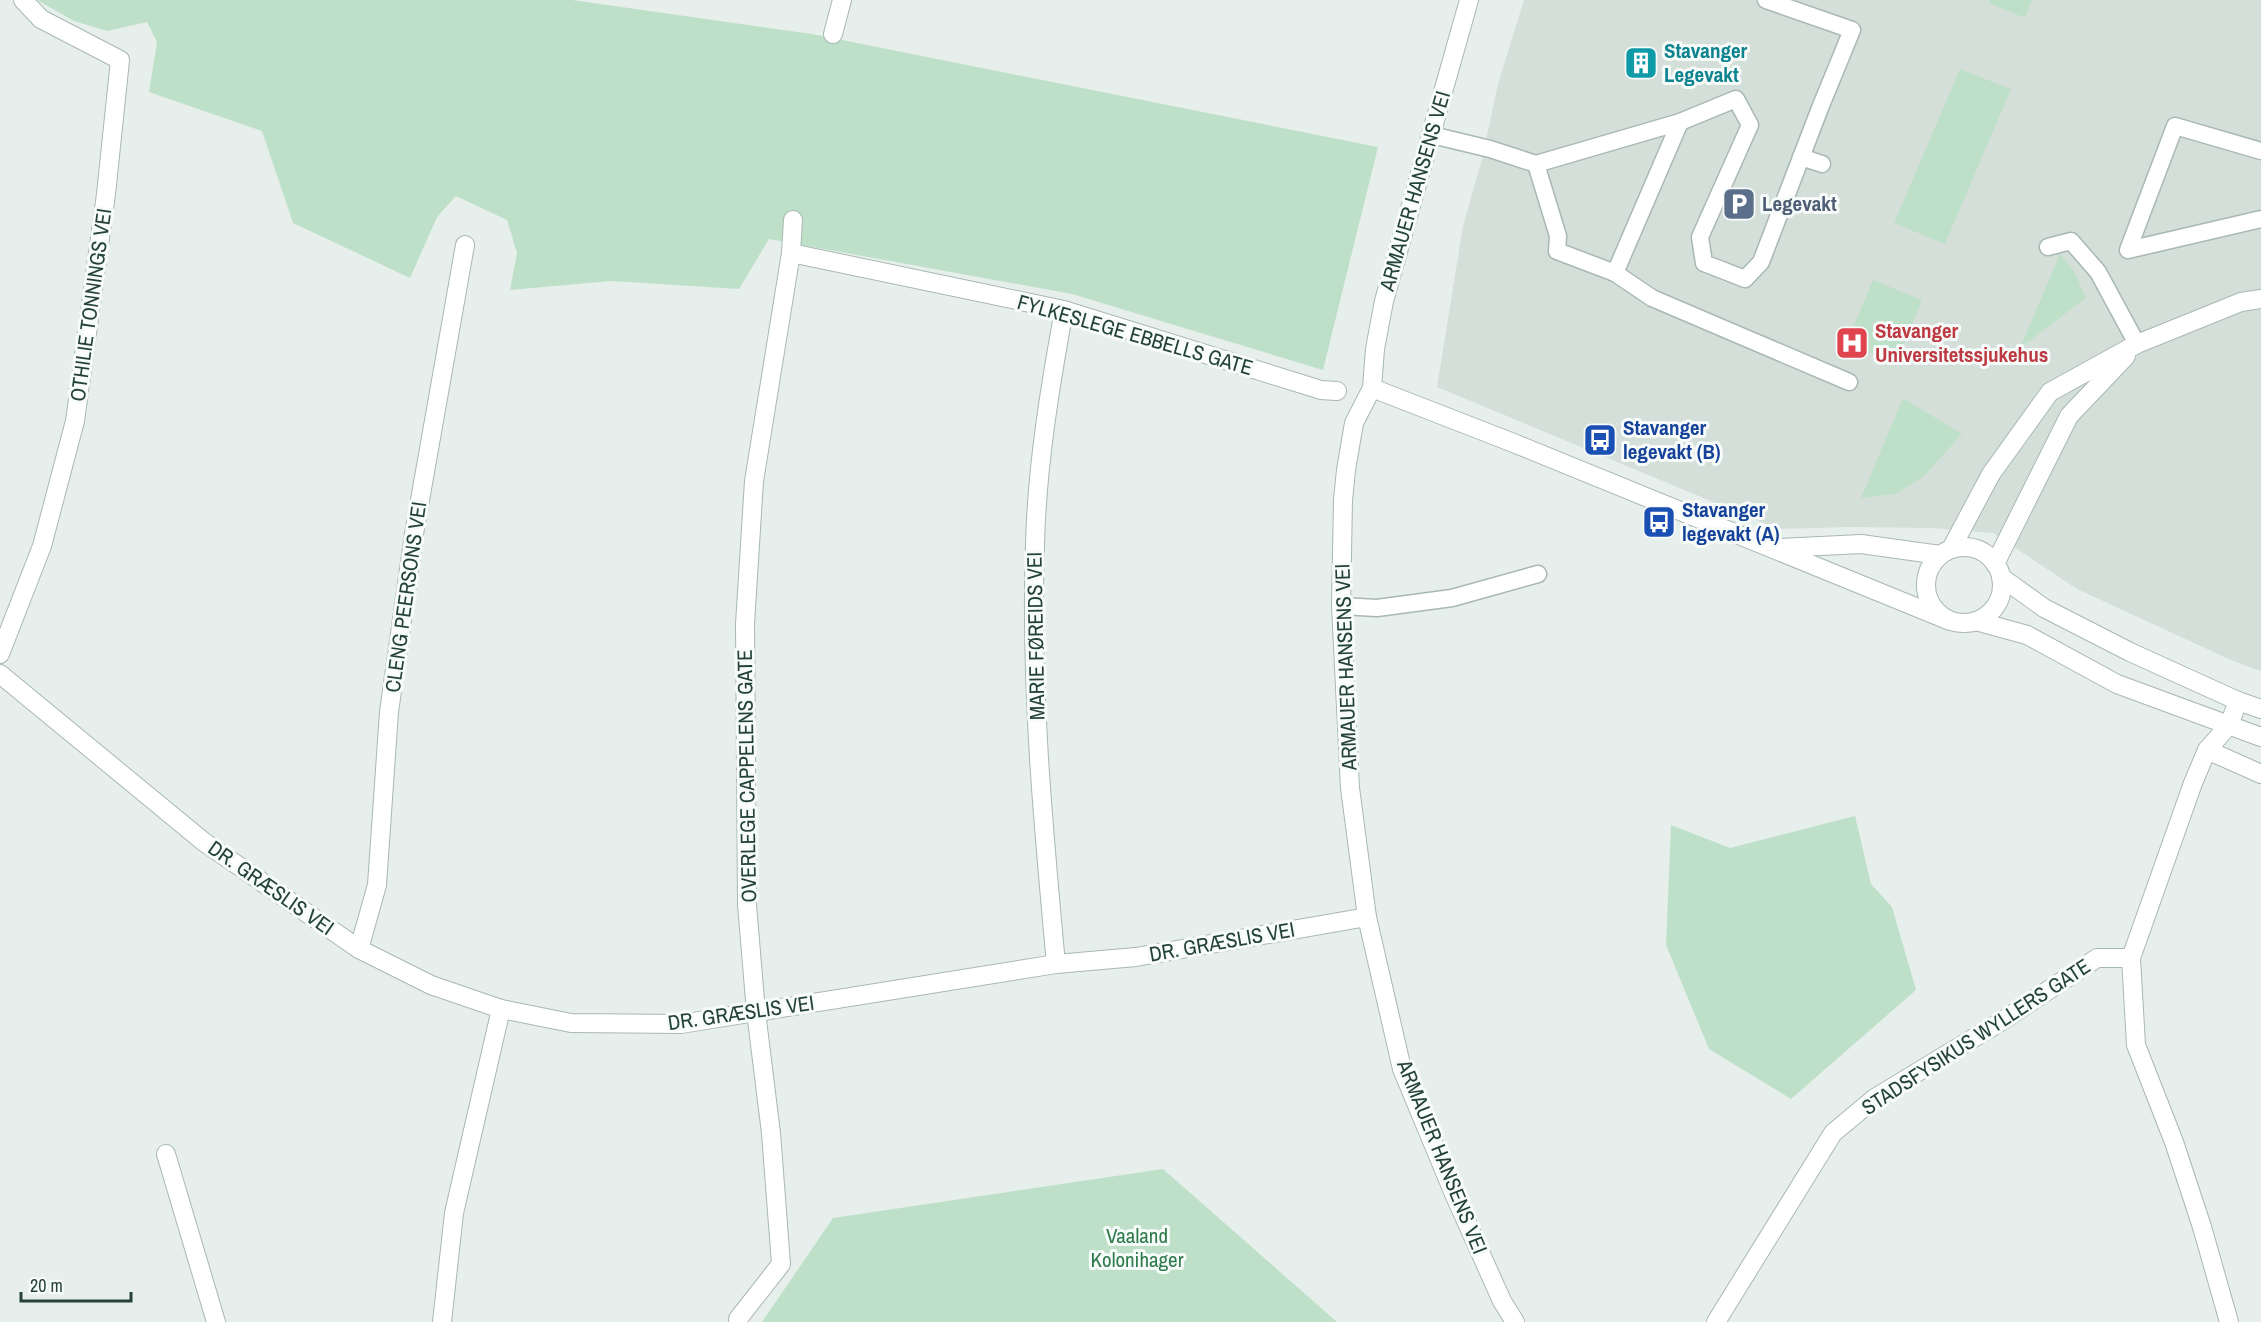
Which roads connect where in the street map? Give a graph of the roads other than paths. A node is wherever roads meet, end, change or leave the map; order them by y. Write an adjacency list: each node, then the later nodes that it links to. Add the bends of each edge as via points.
1 (23, 0): 31 (street, OTHILIE TONNINGS VEI, via 41,19 120,60 75,421 42,546)
2 (842, 0): 5 (street)
3 (1766, 0): 9 (lane, via 1852,30)
4 (1467, 1): 7 (street, ARMAUER HANSENS VEI)
5 (833, 34)
6 (1680, 122): 9 (lane, via 1736,99 1750,125 1701,237 1704,263 1745,279 1761,262); 10 (lane); 17 (lane)
7 (1432, 135): 10 (lane, via 1490,148); 22 (street, ARMAUER HANSENS VEI, via 1384,301)
8 (2261, 151): 12 (lane, via 2175,126 2128,250)
9 (1801, 157): 11 (lane)
10 (1536, 164): 17 (lane, via 1558,236 1557,251)
11 (1822, 164)
12 (2261, 219)
13 (794, 220): 16 (street, OVERLEGE CAPPELENS GATE)
14 (465, 244): 40 (street, CLENG PEERSONS VEI, via 414,534 390,704 377,885)
15 (2048, 247): 20 (lane, via 2071,241 2098,272)
16 (790, 253): 19 (street, FYLKESLEGE EBBELLS GATE); 44 (street, OVERLEGE CAPPELENS GATE, via 754,481 745,624 747,905)
17 (1615, 273): 21 (lane, via 1652,298)
18 (2261, 299): 20 (street, via 2241,302)
19 (1064, 310): 23 (street, FYLKESLEGE EBBELLS GATE, via 1321,390); 42 (street, MARIE FØREIDS VEI, via 1051,381 1035,543 1040,780)
20 (2137, 344): 25 (street, via 2050,392 1991,474); 26 (street, via 2069,416)
21 (1849, 382)
22 (1372, 388): 24 (street); 28 (street, ARMAUER HANSENS VEI, via 1354,423 1346,470)
23 (1336, 391)
24 (1774, 548): 25 (street, via 1861,544); 29 (street)
25 (1946, 552): 26 (street, via 1976,548); 29 (street, via 1929,572 1926,591 1930,604)
26 (1998, 570): 30 (street, via 2001,593 1996,605); 33 (street, via 2044,608)
27 (1538, 574): 28 (lane, via 1452,598 1377,608)
28 (1341, 606): 39 (street, ARMAUER HANSENS VEI, via 1350,788)
29 (1950, 621): 30 (street)
30 (1976, 621): 35 (street, via 2027,634 2117,684)
31 (0, 654)
32 (0, 674): 40 (street, DR. GRÆSLIS VEI, via 204,842)
33 (2238, 702): 34 (street); 35 (street)
34 (2261, 709)
35 (2229, 725): 36 (street); 37 (street)
36 (2261, 737)
37 (2207, 750): 38 (street); 41 (street)
38 (2261, 774)
39 (1367, 917): 42 (street, DR. GRÆSLIS VEI, via 1136,957); 49 (street, ARMAUER HANSENS VEI, via 1402,1069 1454,1194)
40 (359, 949): 43 (street, DR. GRÆSLIS VEI, via 431,985)
41 (2131, 958): 50 (street, STADSFYSIKUS WYLLERS GATE, via 2097,958 1875,1098 1833,1133); 51 (street, via 2136,1046 2181,1163)
42 (1056, 964): 44 (street, DR. GRÆSLIS VEI)
43 (501, 1009): 44 (street, DR. GRÆSLIS VEI, via 571,1023 606,1024 681,1024); 48 (street, via 454,1213)
44 (756, 1012): 46 (street, OVERLEGE CAPPELENS GATE, via 781,1264)
45 (166, 1155): 47 (street)
46 (738, 1319)
47 (216, 1322)
48 (442, 1322)
49 (1515, 1322)
50 (1716, 1322)
51 (2229, 1322)

